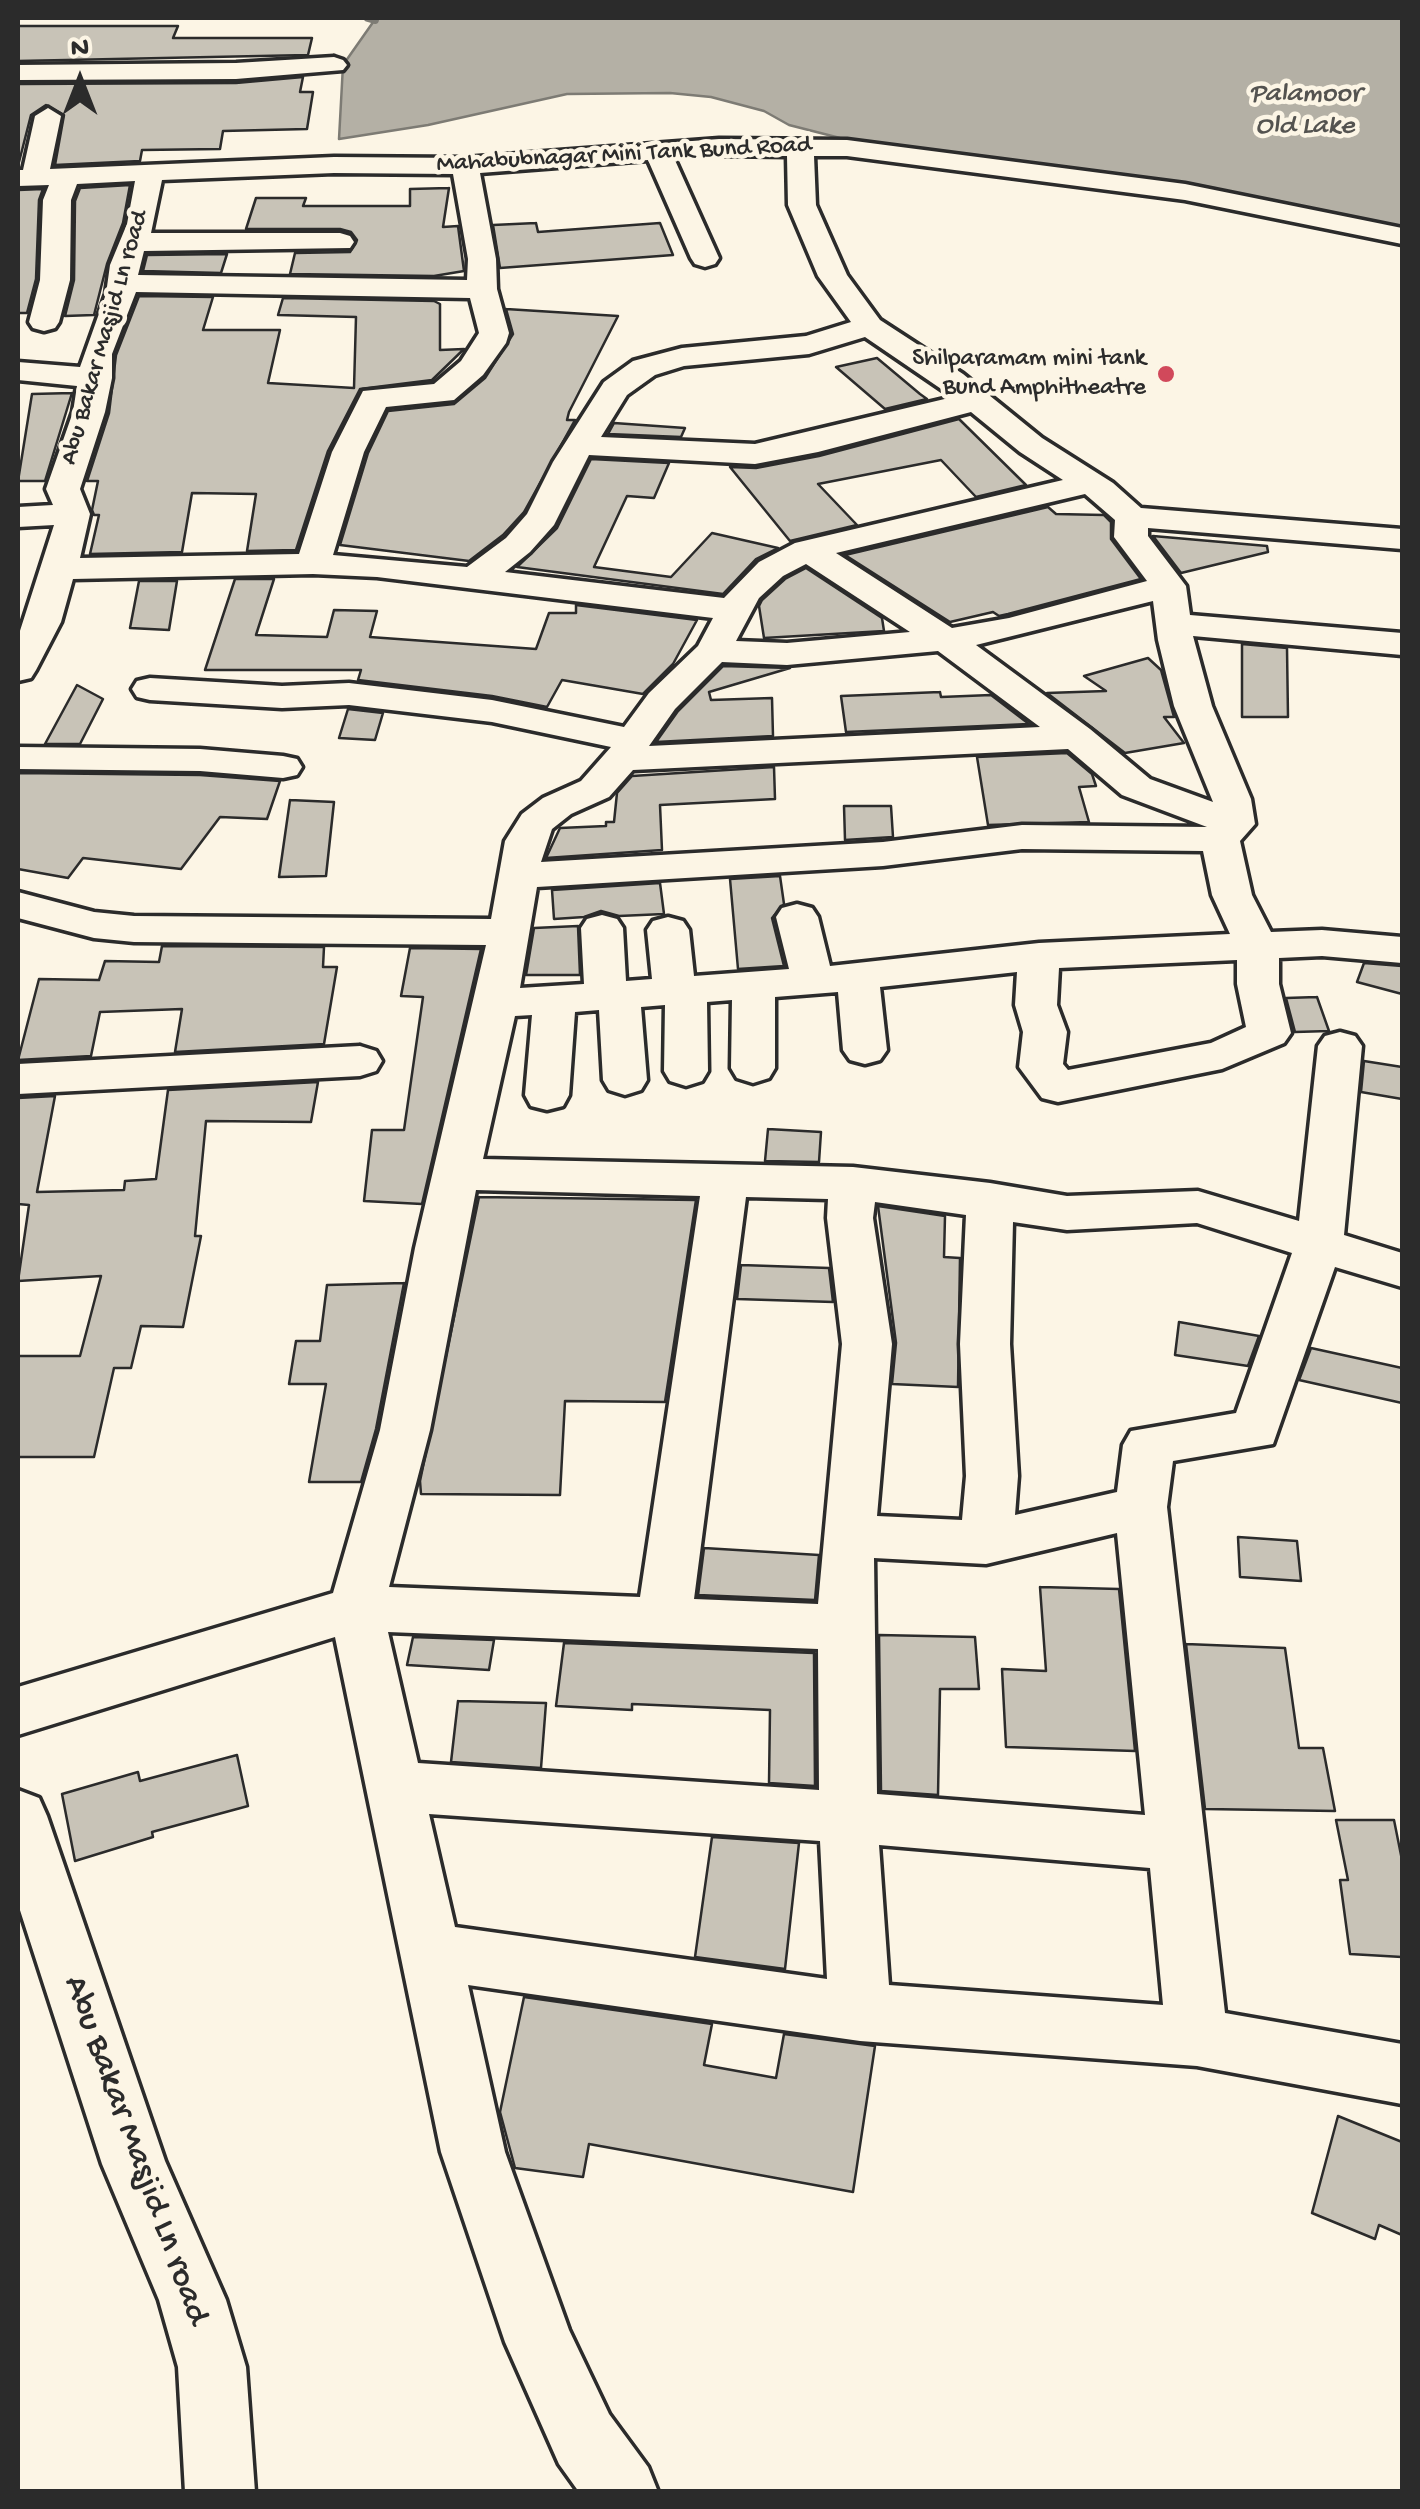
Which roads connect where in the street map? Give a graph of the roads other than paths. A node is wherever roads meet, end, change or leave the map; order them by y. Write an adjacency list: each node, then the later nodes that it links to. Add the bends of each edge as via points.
1 (334, 66): 2 (street)
2 (18, 74)
3 (48, 116): 9 (street)
4 (800, 147): 5 (street, Mahabubnagar Mini Tank Bund Road); 10 (street, Mahabubnagar Mini Tank Bund Road, via 1165,188); 18 (street, via 802,205 834,276)
5 (658, 152): 6 (street, Mahabubnagar Mini Tank Bund Road); 13 (street)
6 (464, 166): 7 (street, Mahabubnagar Mini Tank Bund Road); 15 (street)
7 (150, 174): 8 (street, Mahabubnagar Mini Tank Bund Road); 11 (street, Abu Bakar Masjid Ln road, via 142,224)
8 (66, 176): 9 (street, Mahabubnagar Mini Tank Bund Road); 16 (street, via 57,200 55,280)
9 (26, 177)
10 (1402, 236)
11 (132, 242): 12 (street); 14 (street, Abu Bakar Masjid Ln road)
12 (340, 242)
13 (705, 258)
14 (120, 284): 15 (street); 17 (street, Abu Bakar Masjid Ln road)
15 (482, 289): 29 (street, via 492,343 443,393 374,398 348,452)
16 (31, 322): 17 (street)
17 (108, 322): 20 (street, Abu Bakar Masjid Ln road)
18 (869, 326): 21 (street); 22 (street, via 809,344 682,357 644,368 615,389)
19 (18, 371): 20 (street)
20 (97, 378): 24 (street, Abu Bakar Masjid Ln road, via 63,488)
21 (976, 401): 22 (street, via 755,454); 23 (street)
22 (579, 445): 31 (street, via 542,518)
23 (1090, 483): 26 (street); 28 (street)
24 (74, 514): 25 (street); 30 (street, Abu Bakar Masjid Ln road)
25 (18, 517)
26 (1132, 517): 27 (street); 32 (street, via 1130,537)
27 (1402, 538)
28 (808, 550): 33 (street, via 771,569 744,593); 34 (street)
29 (313, 564): 30 (street); 31 (street)
30 (59, 568): 37 (street, Abu Bakar Masjid Ln road, via 43,622)
31 (476, 578): 33 (street)
32 (1171, 605): 34 (street); 35 (street); 43 (street, via 1193,706 1223,772)
33 (737, 610): 36 (street)
34 (946, 640): 36 (street, via 787,654); 39 (street)
35 (1402, 644)
36 (713, 651): 40 (street, via 662,702)
37 (18, 670)
38 (150, 689): 40 (street, via 350,694 492,711)
39 (1077, 736): 40 (street); 43 (street, via 1136,787)
40 (628, 750): 44 (street, via 595,789 536,822)
41 (18, 758): 42 (street)
42 (283, 767)
43 (1228, 831): 44 (street, via 1022,837 755,864); 50 (street, via 1232,894)
44 (517, 876): 49 (street)
45 (18, 905): 49 (street, via 134,930)
46 (797, 918): 54 (street)
47 (602, 928): 57 (street)
48 (668, 930): 56 (street)
49 (510, 932): 59 (street)
50 (1258, 948): 51 (street, via 1322,943); 52 (street); 52 (street, via 1269,1033 1222,1056 1058,1087 1041,1067)
51 (1402, 950)
52 (1039, 956): 53 (street)
53 (858, 976): 54 (street); 61 (street)
54 (814, 981): 55 (street)
55 (754, 985): 56 (street); 63 (street)
56 (680, 989): 57 (street); 64 (street)
57 (612, 993): 58 (street); 66 (street)
58 (555, 998): 59 (street); 67 (street)
59 (496, 1004): 68 (street)
60 (1340, 1046): 72 (street)
61 (865, 1050)
62 (360, 1061): 65 (street)
63 (753, 1068)
64 (686, 1071)
65 (18, 1079)
66 (625, 1080)
67 (548, 1095)
68 (457, 1174): 69 (street); 77 (street, via 406,1430)
69 (725, 1180): 70 (street); 78 (street)
70 (852, 1183): 71 (street); 75 (street, via 850,1218 867,1344)
71 (990, 1199): 72 (street, via 1067,1213 1198,1207); 76 (street, via 986,1344 992,1476)
72 (1320, 1242): 73 (street); 74 (street, via 1254,1430 1149,1445)
73 (1402, 1270)
74 (1141, 1508): 76 (street); 84 (street)
75 (849, 1535): 76 (street); 79 (street)
76 (986, 1543)
77 (356, 1608): 78 (street); 80 (street); 81 (street)
78 (664, 1621): 79 (street)
79 (848, 1628): 83 (street)
80 (18, 1711)
81 (395, 1787): 83 (street); 85 (street)
82 (18, 1816): 89 (street, Abu Bakar Masjid Ln road, via 134,2164 192,2300 212,2368)
83 (848, 1816): 84 (street); 86 (street)
84 (1176, 1844): 87 (street)
85 (431, 1952): 86 (street); 90 (street, via 473,2152 539,2342 584,2439)
86 (860, 2012): 87 (street)
87 (1197, 2037): 88 (street)
88 (1402, 2074)
89 (220, 2492)
90 (623, 2492)

